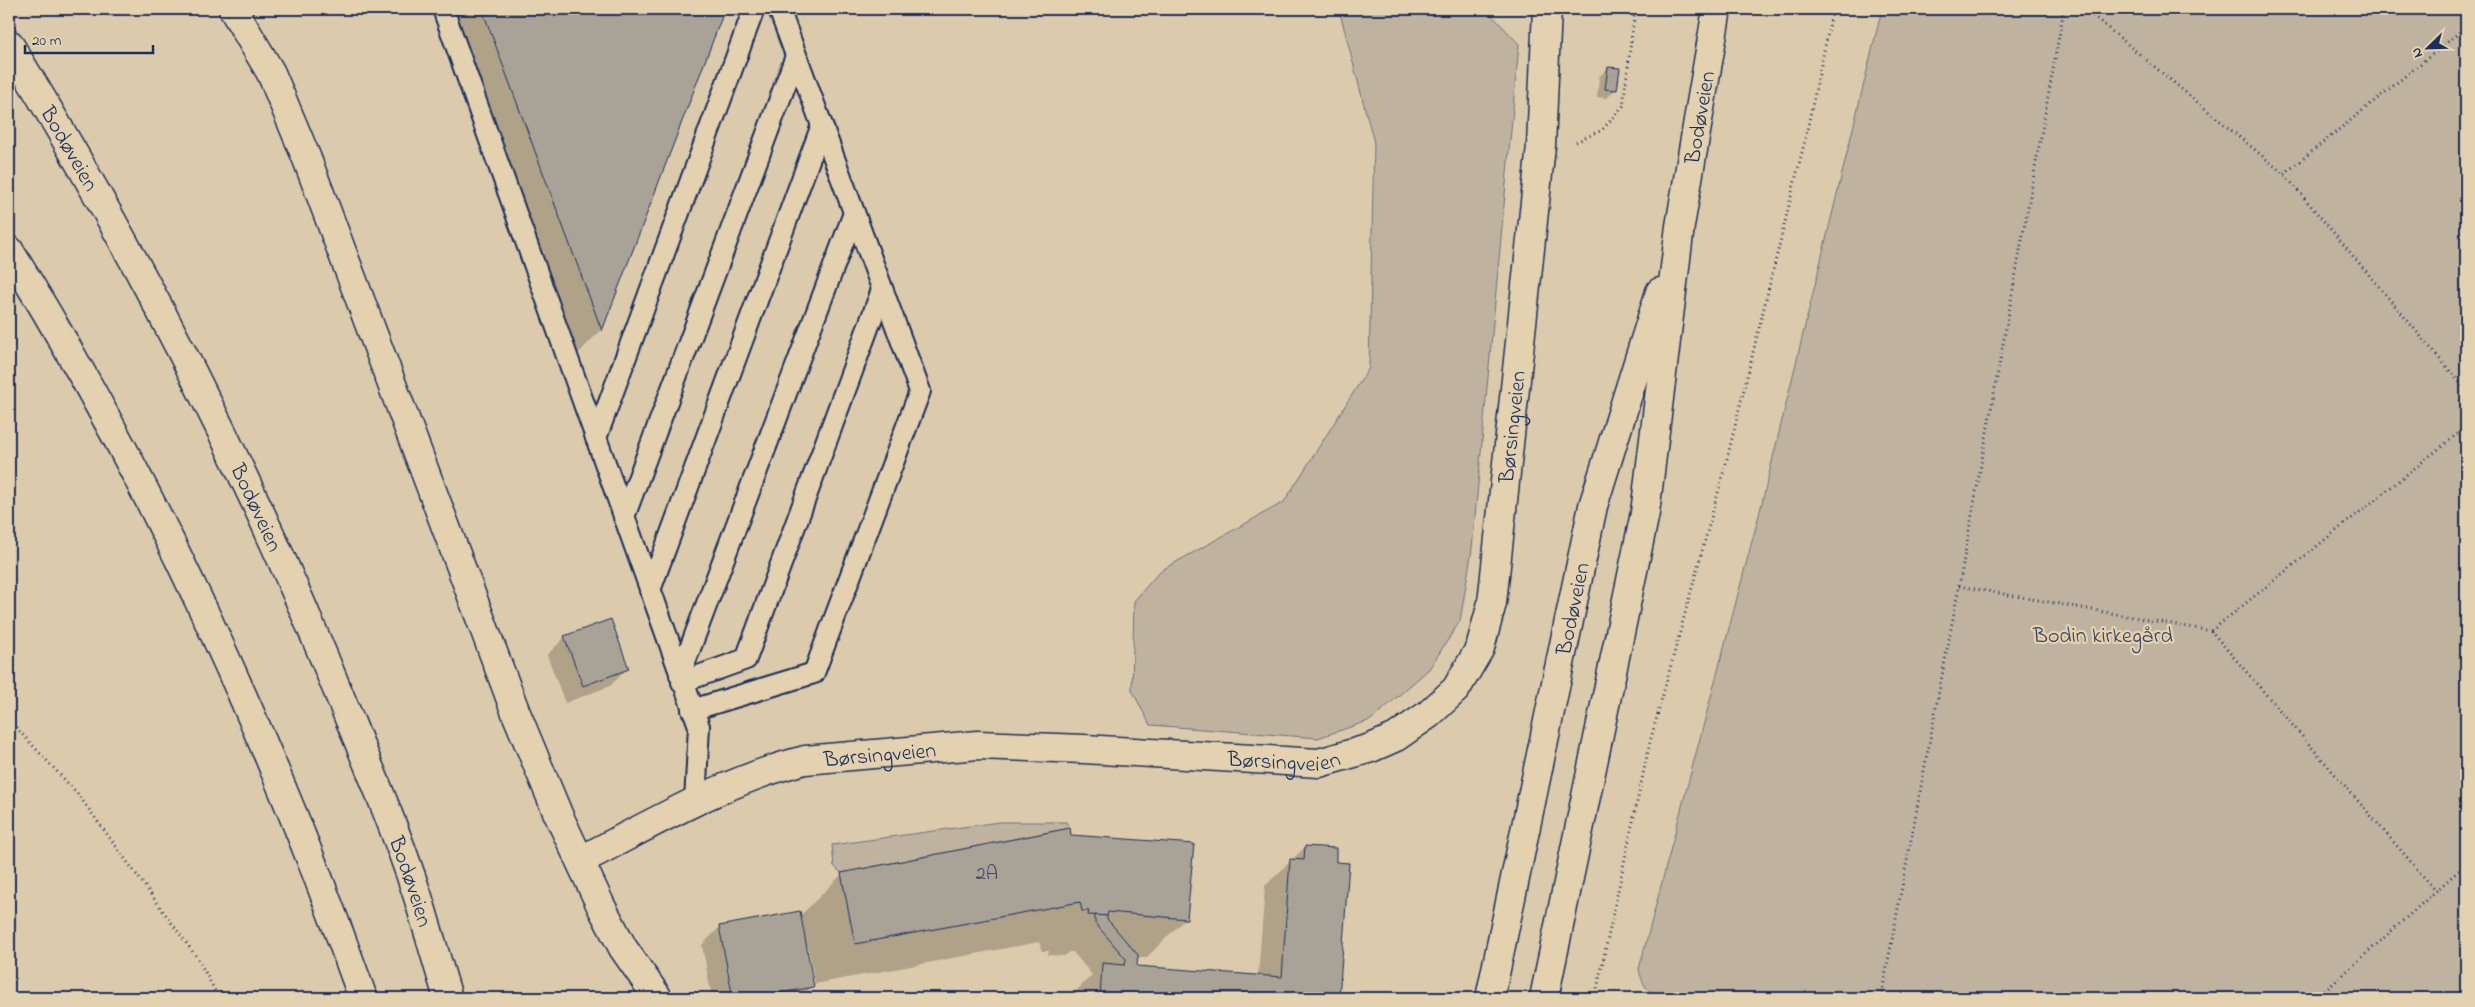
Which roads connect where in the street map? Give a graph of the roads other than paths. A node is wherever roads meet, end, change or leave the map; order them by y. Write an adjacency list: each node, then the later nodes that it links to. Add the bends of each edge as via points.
1 (233, 9): 20 (main road, via 271,74 308,159 516,713)
2 (443, 9): 14 (lane)
3 (754, 9): 14 (lane)
4 (779, 9): 8 (lane)
5 (1547, 9): 19 (main road, Børsingveien, via 1541,146 1492,603 1480,648 1456,689 1429,714 1396,737 1319,763 978,745 805,760 752,776)
6 (1716, 9): 11 (main road, Bodøveien)
7 (9, 44): 22 (main road, Bodøveien, via 136,260 212,408 296,588 417,895)
8 (796, 56): 9 (lane); 15 (lane)
9 (822, 125): 10 (lane); 16 (lane)
10 (854, 213): 13 (lane); 17 (lane)
11 (1680, 226): 24 (main road, Bodøveien, via 1593,506); 25 (main road, Bodøveien, via 1645,513)
12 (9, 250): 21 (main road, via 84,377 201,603 287,797)
13 (882, 290): 17 (lane, via 746,659); 18 (lane, via 920,391 814,673)
14 (596, 438): 15 (lane)
15 (624, 517): 16 (lane)
16 (650, 590): 17 (lane)
17 (681, 679): 18 (lane)
18 (692, 710): 19 (lane, via 699,726)
19 (695, 802): 20 (main road, Børsingveien)
20 (581, 860): 23 (main road, via 623,948)
21 (363, 998)
22 (448, 998)
23 (658, 998)
24 (1490, 998)
25 (1544, 998)

